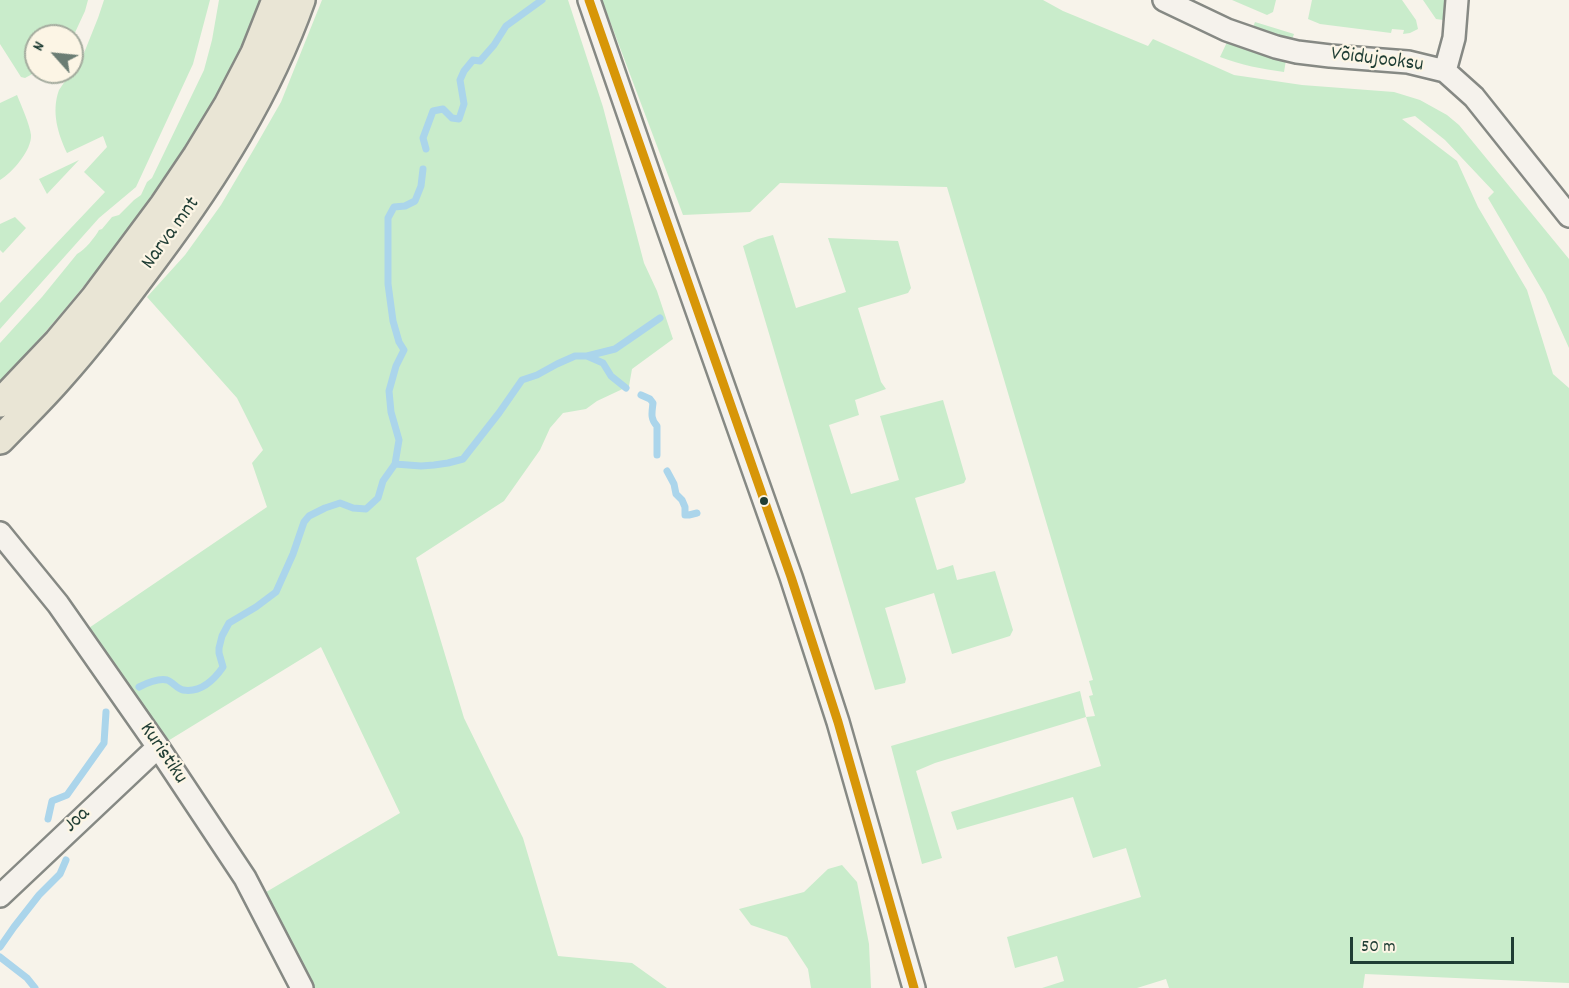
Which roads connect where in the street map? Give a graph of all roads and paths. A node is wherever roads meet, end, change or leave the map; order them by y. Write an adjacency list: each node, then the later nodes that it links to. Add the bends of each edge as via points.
1 (276, 0): 8 (main road, Narva mnt, via 228,105 164,205 94,299)
2 (301, 0): 9 (main road, Narva mnt, via 261,95 186,215 119,307)
3 (590, 0): 14 (street, via 792,577)
4 (1164, 0): 6 (street, Võidujooksu, via 1274,47 1408,62)
5 (1457, 0): 6 (street, via 1454,38)
6 (1445, 71): 7 (street, Võidujooksu, via 1474,97)
7 (1569, 216)
8 (0, 403)
9 (0, 440)
10 (0, 533): 11 (street, Kuristiku, via 58,604)
11 (158, 747): 12 (street, Joa); 13 (street, Kuristiku, via 245,878)
12 (0, 897)
13 (302, 988)
14 (914, 988)

